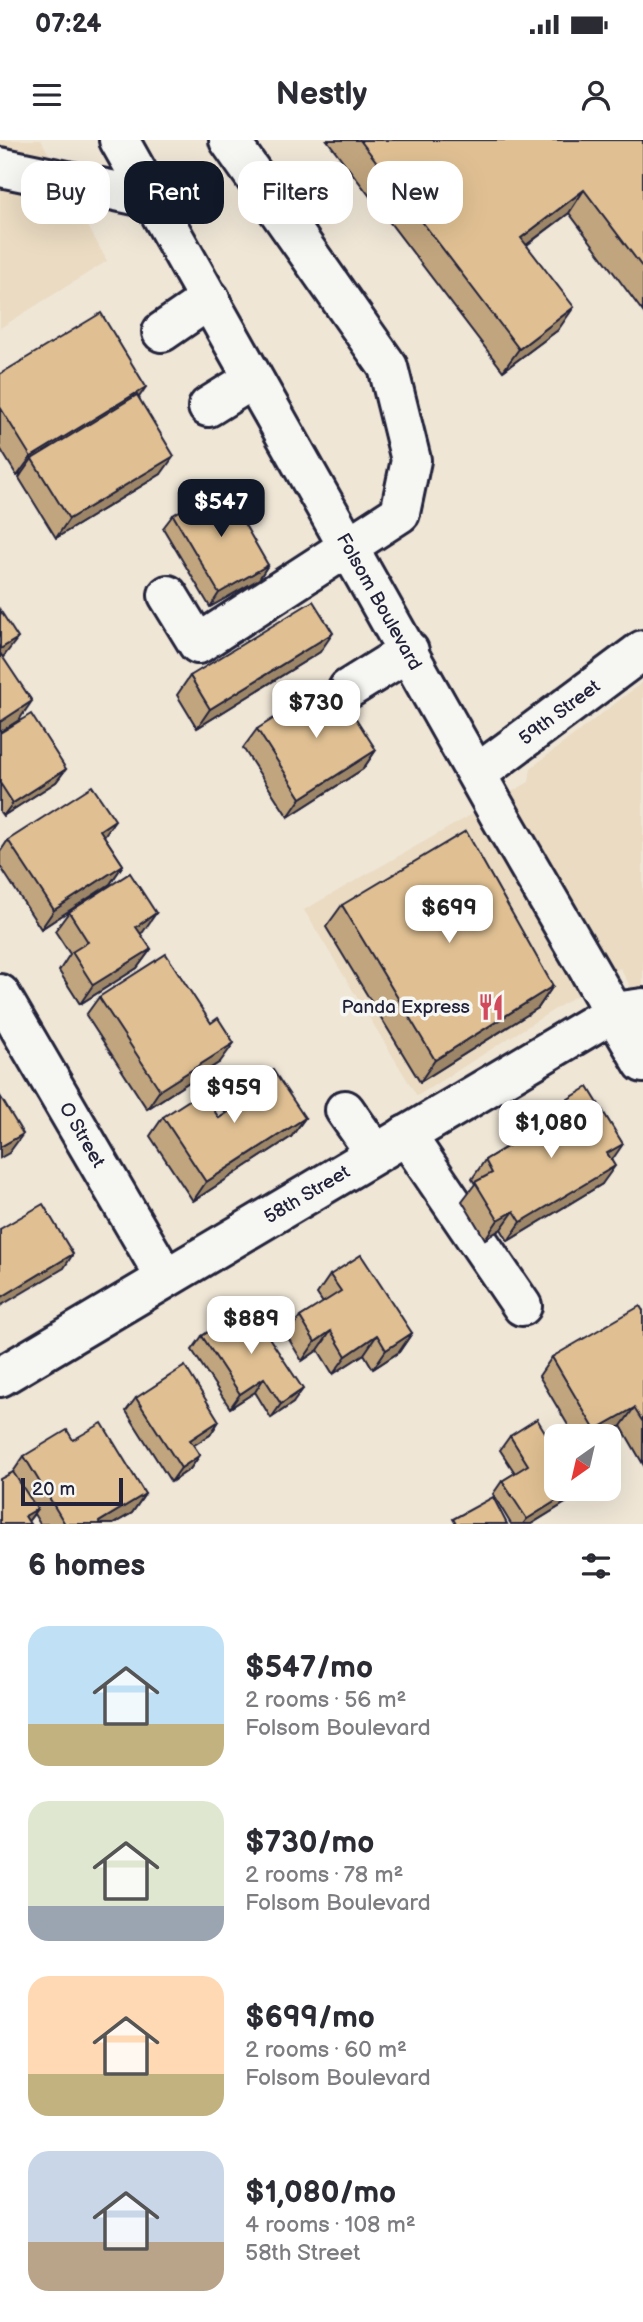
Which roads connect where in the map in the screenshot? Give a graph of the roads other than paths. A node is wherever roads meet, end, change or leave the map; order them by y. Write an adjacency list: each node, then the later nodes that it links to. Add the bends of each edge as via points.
1 (119, 140): 3 (street, Folsom Boulevard)
2 (229, 140): 11 (street, via 388,367 411,460 400,513)
3 (131, 161)
4 (0, 167): 5 (street)
5 (124, 193)
6 (168, 224): 7 (street, Folsom Boulevard)
7 (210, 299): 8 (street); 9 (street, Folsom Boulevard)
8 (162, 332)
9 (253, 379): 10 (street); 11 (street, Folsom Boulevard)
10 (208, 407)
11 (349, 549): 12 (street, via 198,645); 14 (street, Folsom Boulevard)
12 (168, 595)
13 (643, 650): 16 (street, 59th Street)
14 (409, 651): 15 (street); 16 (street, Folsom Boulevard)
15 (348, 689)
16 (477, 775): 18 (street, Folsom Boulevard)
17 (0, 994): 22 (street, O Street)
18 (629, 1010): 19 (street, Folsom Boulevard); 21 (street, 58th Street)
19 (643, 1063)
20 (345, 1110): 21 (street)
21 (390, 1144): 22 (street, 58th Street); 23 (street)
22 (165, 1277): 24 (street, 58th Street)
23 (522, 1306)
24 (0, 1377)

